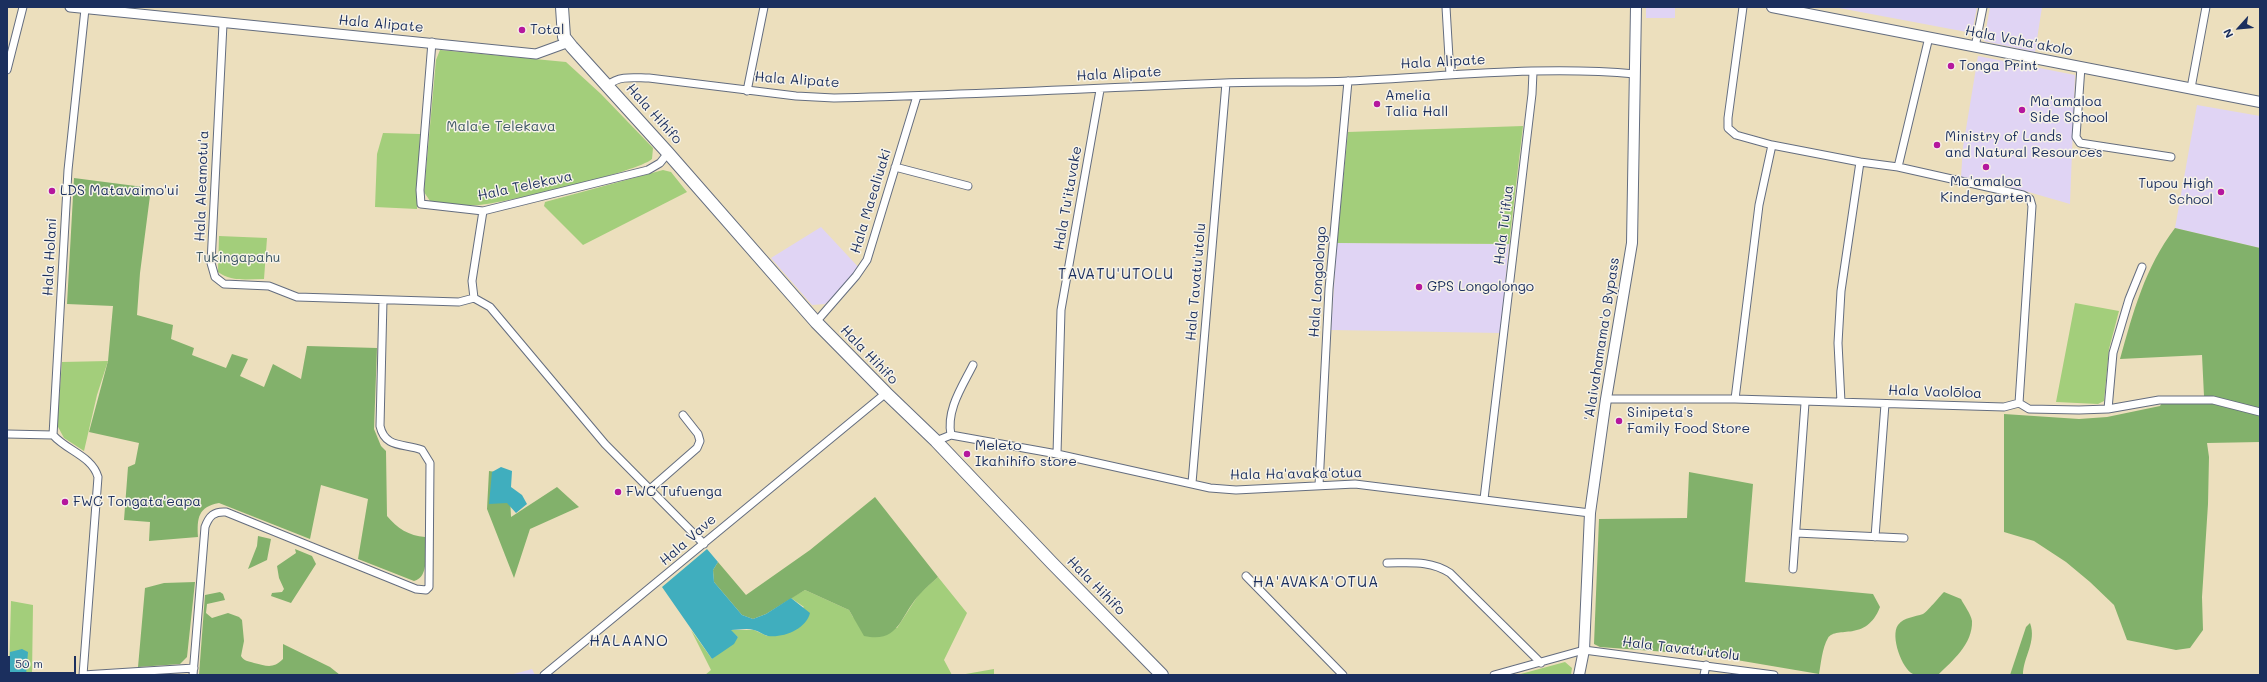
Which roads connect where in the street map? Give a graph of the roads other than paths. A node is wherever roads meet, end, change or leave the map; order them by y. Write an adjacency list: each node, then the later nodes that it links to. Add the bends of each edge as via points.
1 (23, 7): 18 (street)
2 (70, 7): 11 (street, Hala Alipate)
3 (562, 7): 15 (main road, via 562,30)
4 (764, 7): 27 (street)
5 (1446, 7): 21 (street)
6 (1636, 7): 20 (main road, 'Alaivahamama'o Bypass)
7 (1743, 7): 30 (street, via 1728,128 1736,135)
8 (1772, 7): 13 (main road, Hala Vaha'akolo)
9 (1983, 7): 16 (street)
10 (2206, 7): 25 (street)
11 (85, 8): 12 (street, Hala Alipate); 54 (street, Hala Holani, via 68,170)
12 (223, 24): 14 (street, Hala Alipate); 40 (street, Hala Aleamotu'a, via 211,263 215,277 224,284 269,286 297,297)
13 (1929, 37): 16 (main road, Hala Vaha'akolo); 35 (street)
14 (432, 42): 15 (street, Hala Alipate, via 536,54); 37 (street, Hala Telekava, via 420,190 422,204)
15 (569, 42): 24 (main road, Hala Hihifo)
16 (1976, 47): 17 (main road, Hala Vaha'akolo)
17 (2081, 67): 25 (main road, Hala Vaha'akolo); 32 (street, via 2076,137 2080,143)
18 (7, 70)
19 (1532, 72): 20 (street, Hala Alipate, via 1597,70); 21 (street, Hala Alipate); 61 (street, Hala Tu'ifua, via 1532,94)
20 (1635, 74): 44 (main road, 'Alaivahamama'o Bypass, via 1632,243)
21 (1450, 75): 22 (street, Hala Alipate)
22 (1348, 81): 23 (street, Hala Alipate); 59 (street, Hala Longolongo, via 1329,289)
23 (1226, 82): 26 (street, Hala Alipate); 58 (street, Hala Tavatu'utolu)
24 (608, 85): 27 (street, Hala Alipate, via 614,80 625,78 649,78); 31 (main road, Hala Hihifo)
25 (2191, 88): 29 (main road, Hala Vaha'akolo)
26 (1100, 90): 28 (street, Hala Alipate); 57 (street, Hala Tu'itavake, via 1061,310)
27 (747, 91): 28 (street, Hala Alipate, via 834,98)
28 (917, 96): 34 (street, Hala Maealiuaki)
29 (2260, 102)
30 (1772, 145): 33 (street); 45 (street, via 1759,205)
31 (668, 153): 37 (street, Hala Telekava, via 648,170); 41 (main road, Hala Hihifo)
32 (2171, 157)
33 (1860, 162): 35 (street); 46 (street, via 1841,291 1838,343)
34 (895, 167): 36 (street); 41 (street, Hala Maealiuaki, via 867,260)
35 (1898, 167): 48 (street, via 2030,198 2032,206)
36 (968, 186)
37 (483, 211): 39 (street, via 472,281)
38 (2142, 267): 50 (street, via 2129,299 2114,353)
39 (474, 298): 40 (street, Hala Aleamotu'a, via 459,302); 60 (street, via 490,307 605,444)
40 (383, 300): 73 (street, via 382,433 384,438 395,445 422,450 430,463 430,581 426,590 416,589 226,512 212,514 205,527)
41 (816, 322): 43 (main road, Hala Hihifo)
42 (973, 365): 55 (street, via 954,405 949,425)
43 (886, 393): 56 (main road, Hala Hihifo); 66 (street, Hala Vave)
44 (1606, 399): 45 (street, Hala Vaolōloa); 62 (main road, 'Alaivahamama'o Bypass)
45 (1735, 399): 47 (street, Hala Vaolōloa)
46 (1841, 402): 47 (street, Hala Vaolōloa); 49 (street, Hala Vaolōloa)
47 (1805, 403): 63 (street)
48 (2019, 403): 49 (street, Hala Vaolōloa, via 2004,408); 50 (street, via 2029,409)
49 (1885, 404): 64 (street)
50 (2108, 409): 51 (street, via 2159,400 2213,400)
51 (2260, 412)
52 (683, 415): 60 (street, via 698,434 700,441 697,448)
53 (7, 434): 54 (street)
54 (53, 435): 74 (street, via 60,443 92,464 98,477)
55 (951, 435): 56 (street); 57 (street, Hala Ha'avaka'otua)
56 (936, 441): 76 (main road, Hala Hihifo)
57 (1057, 454): 58 (street, Hala Ha'avaka'otua)
58 (1192, 483): 59 (street, Hala Ha'avaka'otua, via 1236,490)
59 (1319, 485): 61 (street, Hala Ha'avaka'otua, via 1355,484)
60 (649, 490): 66 (street)
61 (1484, 499): 62 (street, Hala Ha'avaka'otua)
62 (1590, 513): 70 (main road, 'Alaivahamama'o Bypass)
63 (1796, 533): 64 (street); 68 (street)
64 (1875, 537): 65 (street)
65 (1904, 538)
66 (704, 544): 75 (street, Hala Vave)
67 (1387, 563): 71 (street, via 1422,562 1444,569)
68 (1793, 569)
69 (1246, 576): 77 (street)
70 (1584, 650): 71 (street); 72 (street, Hala Tavatu'utolu); 79 (main road, 'Alaivahamama'o Bypass)
71 (1541, 663): 78 (street)
72 (1706, 665): 80 (street); 81 (street, Hala Tavatu'utolu)
73 (194, 672): 74 (street)
74 (83, 675)
75 (544, 675)
76 (1162, 675)
77 (1342, 675)
78 (1494, 675)
79 (1579, 675)
80 (1704, 675)
81 (1774, 675)

